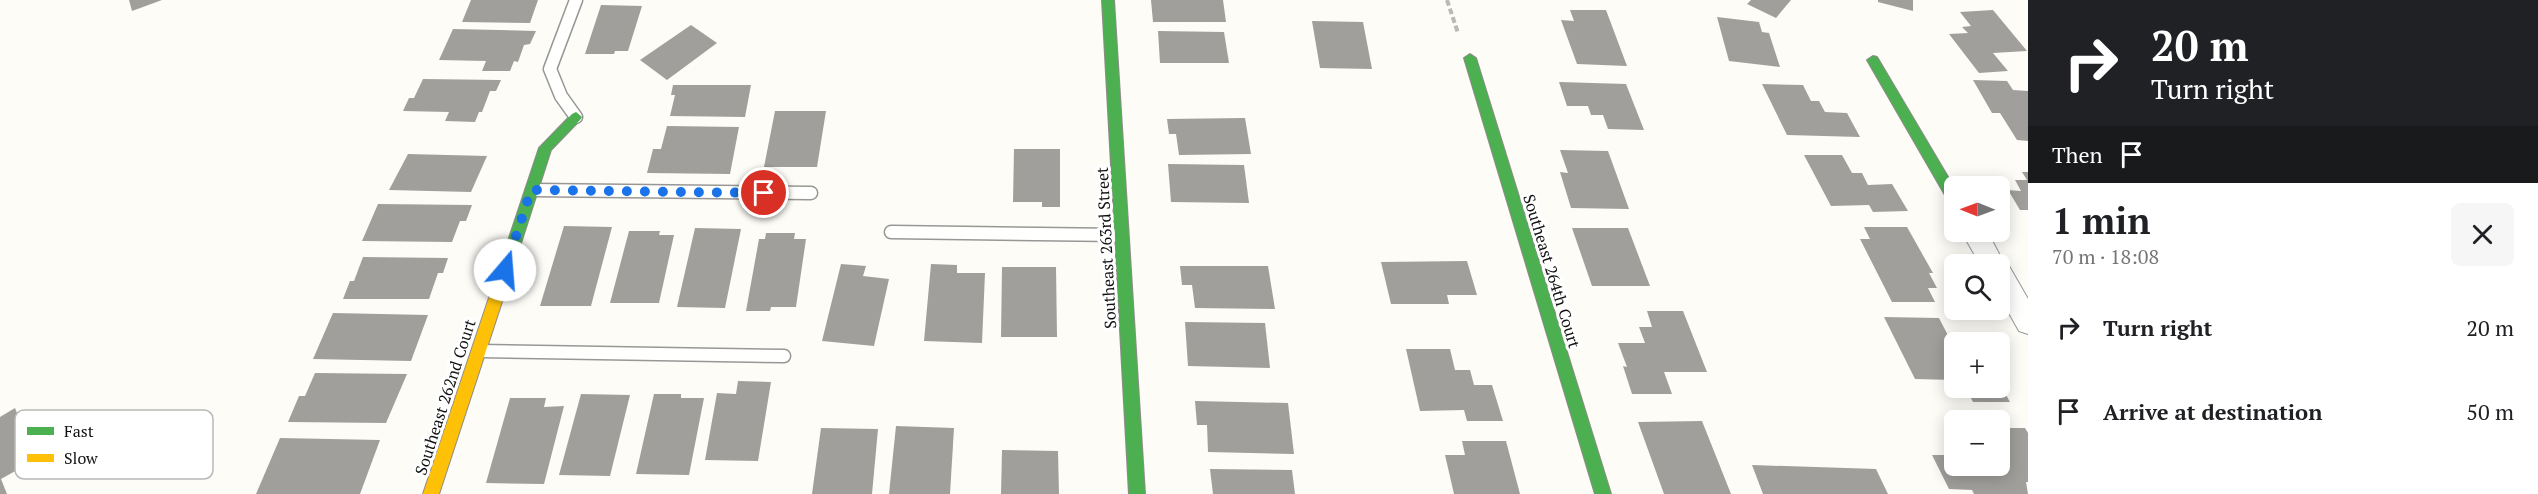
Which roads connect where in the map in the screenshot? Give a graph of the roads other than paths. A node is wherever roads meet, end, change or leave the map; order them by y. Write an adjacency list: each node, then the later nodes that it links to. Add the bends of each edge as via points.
1 (576, 0): 5 (lane, via 550,69 561,96)
2 (1108, 0): 10 (street, Southeast 263rd Street)
3 (1470, 58): 17 (street, Southeast 264th Court)
4 (1873, 60): 6 (street)
5 (576, 117): 7 (street, Southeast 262nd Court, via 544,148)
6 (1944, 181)
7 (531, 190): 8 (lane); 13 (street, Southeast 262nd Court)
8 (811, 193)
9 (891, 232): 10 (lane)
10 (1122, 235): 16 (street, Southeast 263rd Street)
11 (2010, 292): 12 (street)
12 (2028, 323)
13 (478, 351): 14 (lane); 15 (street, Southeast 262nd Court)
14 (783, 356)
15 (431, 494)
16 (1137, 494)
17 (1603, 494)

